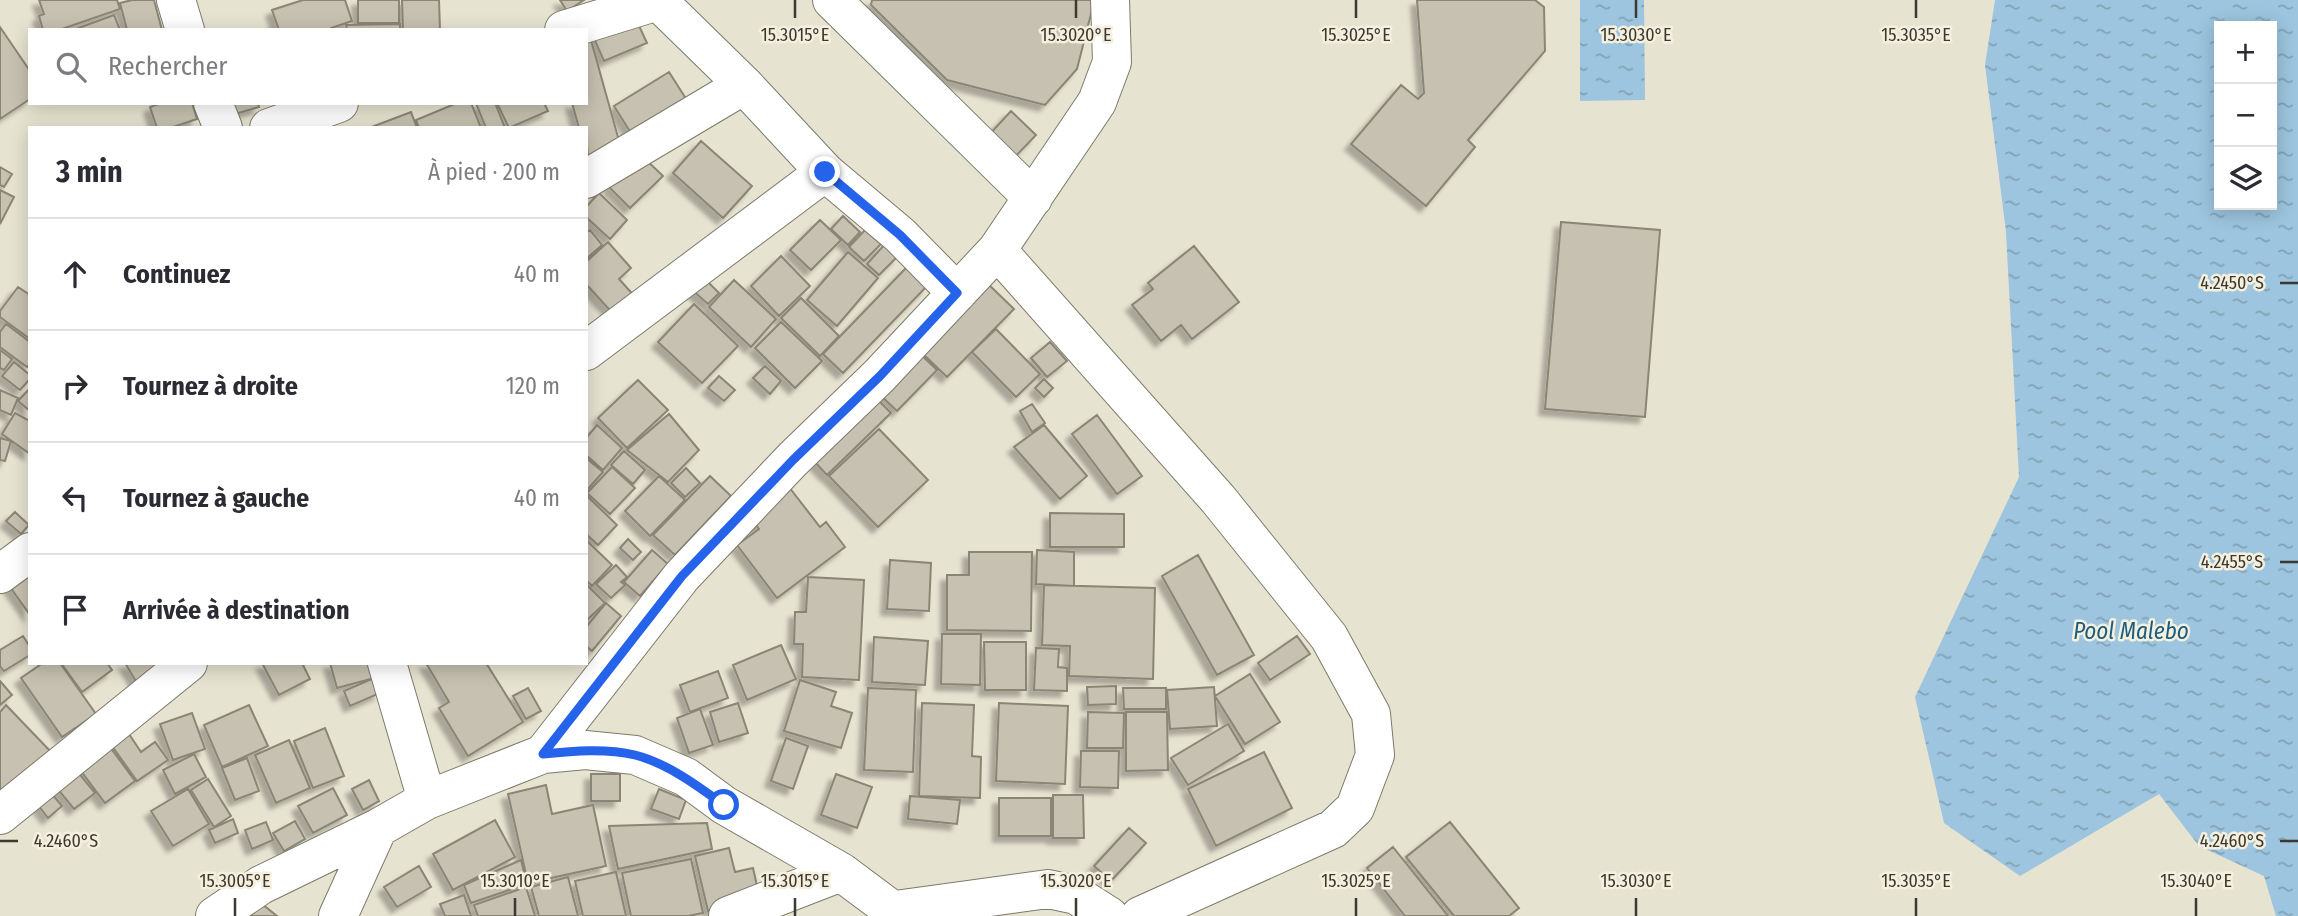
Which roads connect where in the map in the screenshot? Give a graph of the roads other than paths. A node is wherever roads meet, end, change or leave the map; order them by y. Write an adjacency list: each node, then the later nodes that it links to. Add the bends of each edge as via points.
1 (176, 0): 5 (street)
2 (657, 0): 6 (street); 7 (street)
3 (832, 0): 14 (street)
4 (1110, 0): 14 (street, via 1112,62 1097,102)
5 (184, 28)
6 (570, 28)
7 (744, 85): 12 (street); 13 (street)
8 (214, 105): 10 (street)
9 (332, 105): 11 (street)
10 (222, 126)
11 (275, 126)
12 (825, 172): 16 (street, via 900,235); 17 (street)
13 (588, 178)
14 (1033, 198): 15 (street)
15 (997, 250): 16 (street); 27 (street, via 1218,499 1329,637 1371,714 1375,755 1355,808 1333,829)
16 (957, 293): 22 (street, via 682,576)
17 (588, 350)
18 (28, 553): 19 (street)
19 (0, 574)
20 (186, 665): 24 (street)
21 (388, 665): 23 (street)
22 (543, 754): 23 (street); 26 (street, via 585,750 635,755 686,778)
23 (427, 800): 25 (street)
24 (0, 815)
25 (378, 828): 29 (street, via 261,885); 30 (street)
26 (841, 872): 28 (street); 31 (street)
27 (1208, 903): 33 (street)
28 (898, 913): 32 (street, via 1048,889 1076,895)
29 (215, 916)
30 (338, 916)
31 (728, 916)
32 (1109, 916)
33 (1140, 916)

